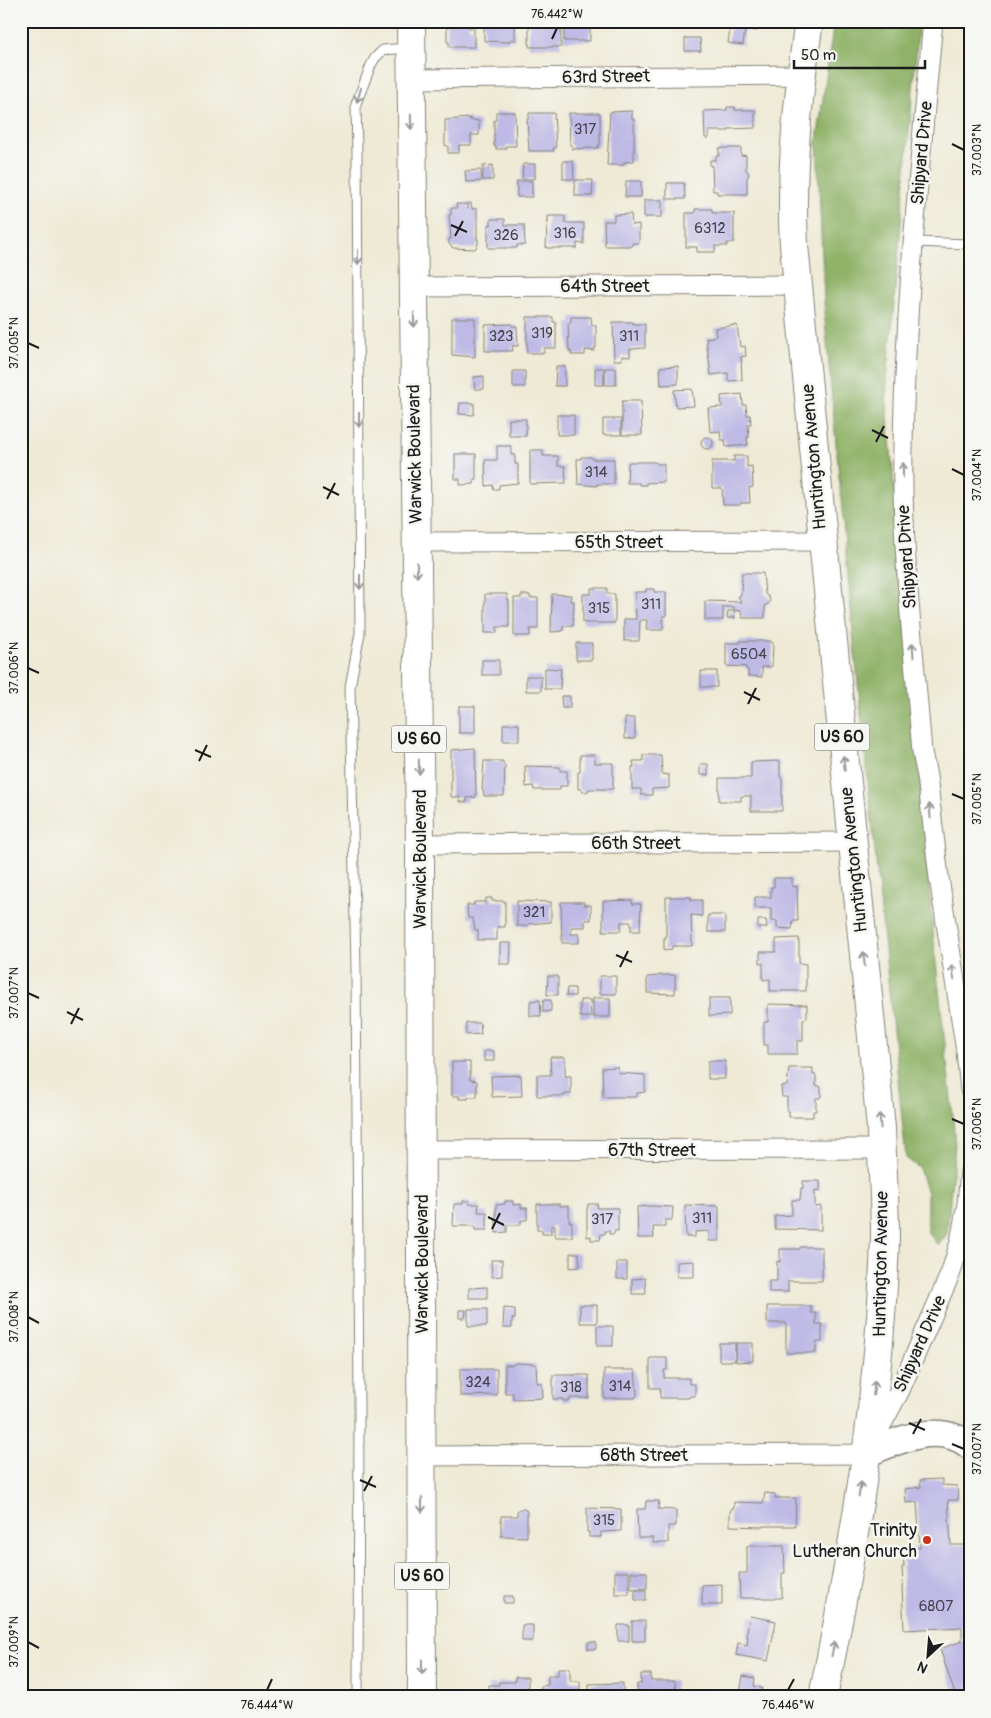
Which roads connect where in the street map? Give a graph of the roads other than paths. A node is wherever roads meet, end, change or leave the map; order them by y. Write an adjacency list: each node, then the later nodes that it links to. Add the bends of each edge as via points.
1 (411, 21): 4 (main road, Warwick Boulevard / US 60)
2 (809, 21): 5 (main road, Huntington Avenue / US 60)
3 (933, 21): 7 (street, Shipyard Drive)
4 (411, 48): 6 (main road, Warwick Boulevard / US 60); 22 (lane, one-way to 22, via 380,52 359,93 355,118 360,633 350,687 356,968)
5 (801, 74): 6 (street, 63rd Street); 9 (main road, Huntington Avenue / US 60, via 792,209)
6 (411, 79): 10 (main road, Warwick Boulevard / US 60, one-way to 10)
7 (914, 242): 8 (lane); 15 (street, Shipyard Drive, one-way to 7, via 922,752 909,586 903,448)
8 (970, 244)
9 (798, 285): 10 (street, 64th Street); 11 (main road, Huntington Avenue / US 60)
10 (413, 287): 12 (main road, Warwick Boulevard / US 60, one-way to 12)
11 (822, 541): 12 (street, 65th Street); 13 (main road, Huntington Avenue / US 60, one-way to 11)
12 (416, 542): 14 (main road, Warwick Boulevard / US 60, one-way to 14)
13 (853, 842): 14 (street, 66th Street); 16 (main road, Huntington Avenue / US 60, one-way to 13)
14 (420, 844): 17 (main road, Warwick Boulevard / US 60)
15 (970, 1090)
16 (882, 1149): 17 (street, 67th Street); 20 (main road, Huntington Avenue / US 60, one-way to 16, via 879,1343 885,1236)
17 (422, 1150): 21 (main road, Warwick Boulevard / US 60)
18 (970, 1171): 20 (street, Shipyard Drive, via 960,1242 951,1272 900,1390)
19 (970, 1446): 20 (street, via 955,1437 927,1434 890,1443)
20 (866, 1454): 21 (street, 68th Street); 24 (main road, Huntington Avenue / US 60, one-way to 20)
21 (422, 1456): 23 (main road, Warwick Boulevard / US 60, one-way to 23)
22 (358, 1697)
23 (422, 1697)
24 (823, 1697)

